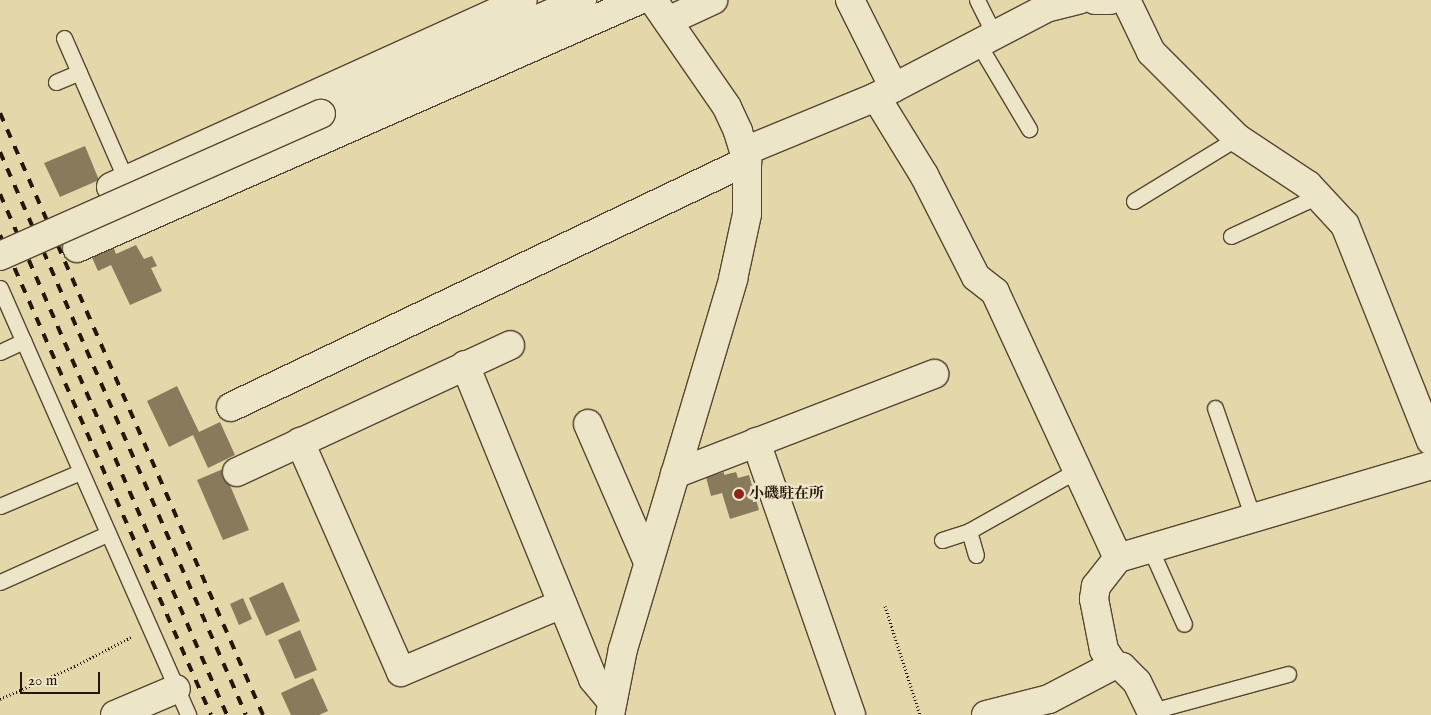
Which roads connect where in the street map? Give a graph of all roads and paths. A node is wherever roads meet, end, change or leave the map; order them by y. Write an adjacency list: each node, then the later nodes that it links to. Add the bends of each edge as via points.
1 (523, 0): 20 (street)
2 (582, 0): 27 (street, bridge)
3 (639, 0): 24 (street)
4 (713, 0): 11 (street)
5 (850, 0): 16 (street)
6 (977, 0): 13 (lane)
7 (1079, 0): 13 (street, via 1046,8)
8 (1095, 0): 9 (street)
9 (1110, 0)
10 (1126, 0): 18 (street, via 1151,52)
11 (660, 10): 19 (street, via 727,106)
12 (64, 38): 14 (lane)
13 (987, 40): 16 (street); 17 (lane)
14 (79, 72): 15 (lane); 21 (lane)
15 (56, 82)
16 (885, 93): 19 (street); 42 (street, via 976,277 995,292)
17 (1029, 129)
18 (1237, 138): 22 (street); 23 (lane)
19 (746, 156): 34 (street); 45 (street, via 747,214 733,278)
20 (154, 167): 21 (street); 24 (street)
21 (118, 183)
22 (1318, 196): 25 (lane); 36 (street, via 1345,225)
23 (1134, 201)
24 (158, 212): 26 (street)
25 (1231, 236)
26 (77, 248)
27 (0, 256)
28 (0, 288): 29 (lane)
29 (24, 341): 31 (lane); 43 (lane)
30 (510, 345): 32 (street)
31 (0, 352)
32 (465, 365): 39 (street); 56 (street)
33 (934, 374): 40 (street)
34 (231, 407)
35 (1215, 408): 47 (lane)
36 (1426, 409): 38 (street)
37 (588, 424): 54 (street)
38 (1431, 441)
39 (300, 442): 44 (street); 56 (street, via 401,672)
40 (756, 442): 45 (street); 69 (street)
41 (1431, 465): 47 (street)
42 (1076, 471): 48 (lane); 53 (street)
43 (80, 472): 46 (lane); 49 (lane)
44 (237, 472)
45 (675, 474): 54 (street)
46 (0, 506)
47 (1253, 518): 51 (street)
48 (969, 531): 50 (lane); 52 (lane)
49 (107, 534): 55 (lane); 59 (lane)
50 (942, 540)
51 (1150, 548): 53 (street); 58 (lane)
52 (976, 555)
53 (1118, 558): 60 (street, via 1096,586 1094,599 1104,650)
54 (647, 560): 64 (street)
55 (0, 582)
56 (562, 604): 64 (street, via 593,679)
57 (885, 606): 70 (path)
58 (1184, 624)
59 (150, 628): 62 (lane); 63 (path)
60 (1114, 665): 65 (street); 66 (street, via 1137,682)
61 (1288, 674): 66 (lane)
62 (176, 689): 67 (street); 68 (lane)
63 (0, 699)
64 (611, 709)
65 (1024, 710): 71 (street)
66 (1152, 713)
67 (115, 715)
68 (188, 715)
69 (851, 715)
70 (920, 715)
71 (986, 715)

